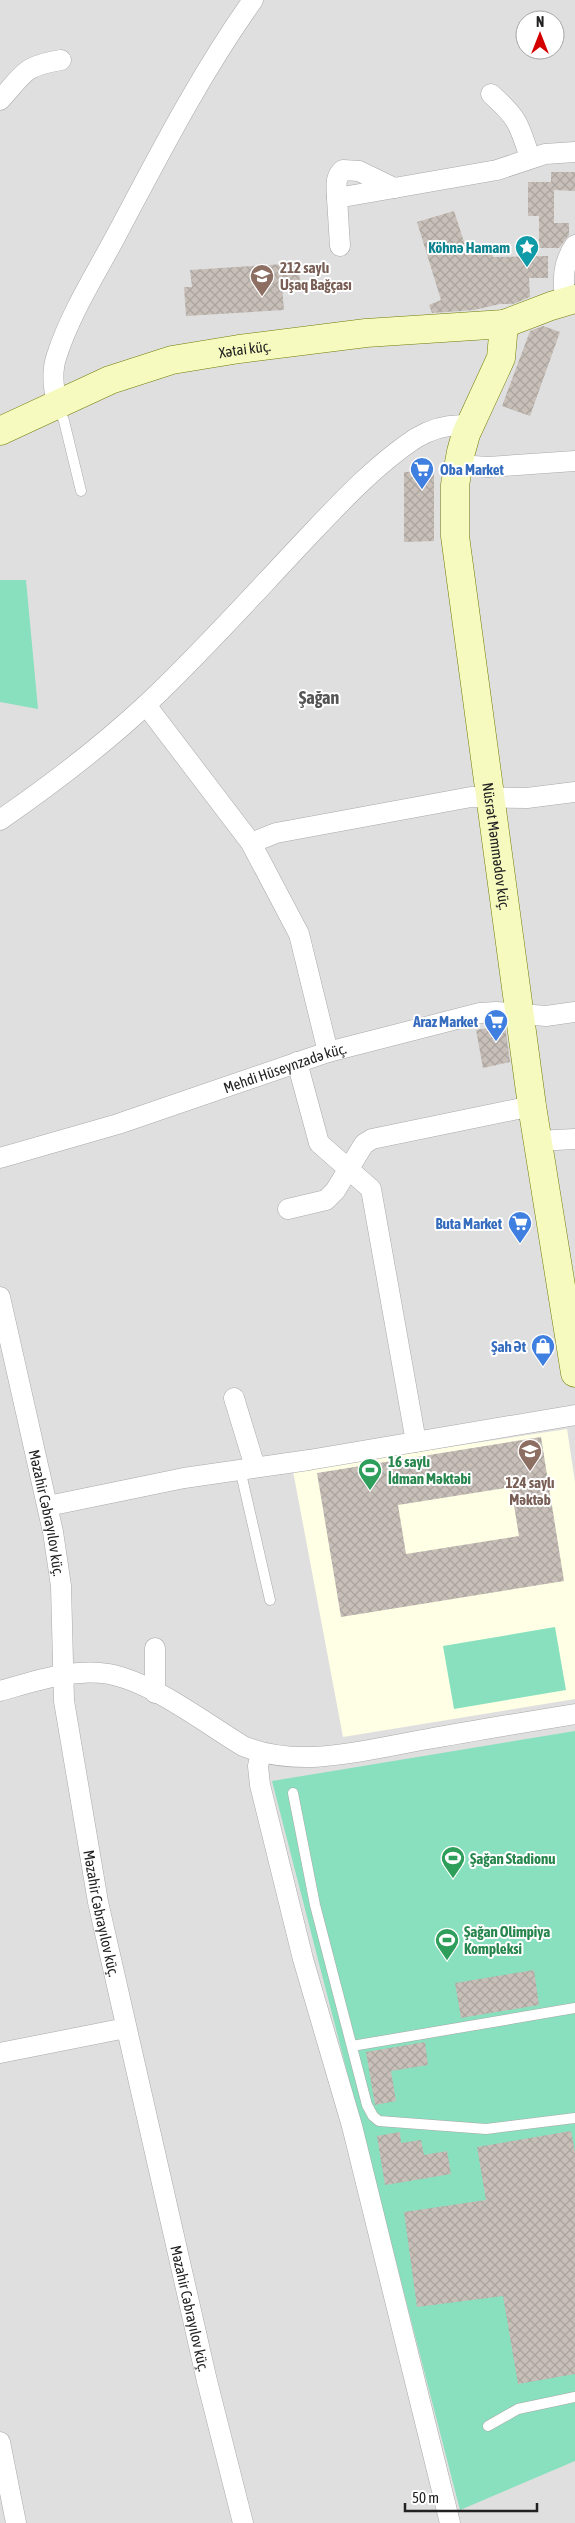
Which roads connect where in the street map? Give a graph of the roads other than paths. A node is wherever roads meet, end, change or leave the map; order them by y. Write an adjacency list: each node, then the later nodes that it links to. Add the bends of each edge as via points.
1 (253, 0): 13 (street, via 164,144 79,304 55,363 53,388)
2 (61, 60): 4 (street, via 28,69)
3 (491, 94): 6 (street, via 518,122)
4 (0, 100)
5 (575, 152): 6 (street)
6 (530, 158): 7 (street, via 497,170)
7 (394, 188): 8 (street); 8 (street, via 359,171 343,170 336,179)
8 (337, 198): 10 (street)
9 (575, 245): 11 (street, via 562,276)
10 (340, 246)
11 (570, 300): 12 (street, Xətai küç.)
12 (504, 324): 13 (street, Xətai küç., via 366,333 202,354 143,368); 14 (street, Nüsrət Məmmədov küç., via 501,358)
13 (58, 403): 15 (street, Xətai küç.); 18 (lane)
14 (470, 426): 17 (street, Nüsrət Məmmədov küç.); 19 (street, via 458,424 433,429 399,451 364,481)
15 (0, 431)
16 (575, 461): 17 (street, via 488,467)
17 (458, 465): 21 (street, Nüsrət Məmmədov küç., via 455,536)
18 (81, 491)
19 (146, 705): 22 (street, via 61,777); 23 (street)
20 (575, 792): 21 (street, via 527,798)
21 (490, 796): 23 (street, via 451,800 276,833); 25 (street, Nüsrət Məmmədov küç.)
22 (0, 820)
23 (251, 842): 26 (street, via 299,934)
24 (575, 1012): 25 (street, Mehdi Hüseynzadə küç.)
25 (522, 1015): 26 (street, Mehdi Hüseynzadə küç., via 480,1013); 28 (street, Nüsrət Məmmədov küç.)
26 (328, 1052): 27 (street, Mehdi Hüseynzadə küç.)
27 (297, 1062): 31 (street, Mehdi Hüseynzadə küç., via 118,1124); 32 (street, via 318,1143)
28 (532, 1106): 30 (street, Nüsrət Məmmədov küç.); 32 (street, via 372,1139 364,1144)
29 (575, 1139): 30 (street)
30 (538, 1141): 35 (street, Nüsrət Məmmədov küç.)
31 (0, 1158)
32 (347, 1168): 33 (street, via 335,1192 326,1200); 38 (street, via 371,1189)
33 (288, 1209)
34 (0, 1297): 40 (street, Məzahir Cəbrayılov küç.)
35 (575, 1373)
36 (234, 1398): 39 (street)
37 (575, 1415): 38 (street)
38 (416, 1442): 39 (street)
39 (248, 1468): 40 (street); 41 (lane)
40 (48, 1506): 43 (street, Məzahir Cəbrayılov küç., via 61,1586)
41 (270, 1600)
42 (155, 1648): 45 (street)
43 (62, 1675): 44 (street); 45 (street, via 109,1674); 50 (street, Məzahir Cəbrayılov küç., via 84,1833)
44 (0, 1690)
45 (155, 1693): 47 (street)
46 (575, 1714): 47 (street, via 305,1758)
47 (260, 1753): 59 (street, via 260,1785 303,1959 352,2126)
48 (293, 1793): 51 (lane, via 315,1905)
49 (575, 2008): 51 (lane)
50 (126, 2028): 52 (street); 58 (street, Məzahir Cəbrayılov küç., via 207,2381)
51 (352, 2046): 53 (lane, via 367,2104 379,2121 486,2129)
52 (0, 2053)
53 (575, 2118)
54 (575, 2397): 55 (lane, via 518,2409)
55 (488, 2426)
56 (0, 2442): 57 (street)
57 (16, 2523)
58 (244, 2523)
59 (450, 2523)

